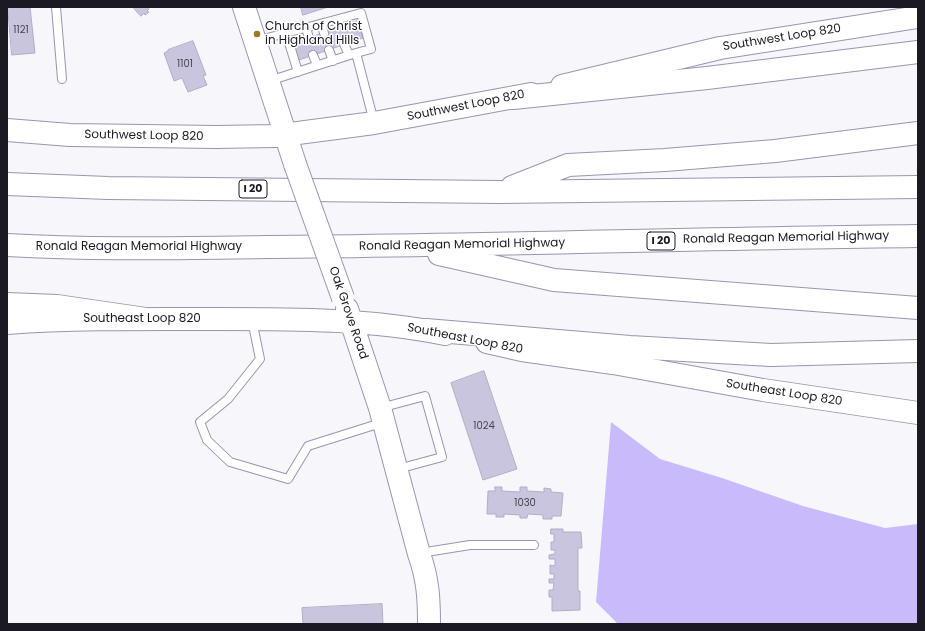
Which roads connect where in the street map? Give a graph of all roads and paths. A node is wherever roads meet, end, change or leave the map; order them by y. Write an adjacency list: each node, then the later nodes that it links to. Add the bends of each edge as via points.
1 (56, 7): 18 (lane)
2 (244, 7): 9 (main road, Oak Grove Road)
3 (918, 17): 20 (main road, Southwest Loop 820, via 720,48)
4 (321, 24): 5 (lane); 7 (lane); 13 (lane, via 338,24 361,13 371,49)
5 (306, 28): 6 (lane); 8 (lane)
6 (286, 33): 9 (lane); 17 (lane)
7 (324, 33)
8 (309, 38)
9 (255, 42): 19 (main road, Oak Grove Road)
10 (344, 44): 13 (lane)
11 (329, 50): 15 (lane)
12 (918, 52): 20 (main road, via 707,78)
13 (352, 54): 15 (lane); 21 (lane)
14 (313, 55): 16 (lane)
15 (333, 61): 16 (lane)
16 (317, 65): 17 (lane)
17 (298, 72): 19 (lane)
18 (62, 79)
19 (268, 81): 24 (main road, Oak Grove Road)
20 (513, 98): 21 (main road, Southwest Loop 820)
21 (374, 123): 24 (main road, Southwest Loop 820)
22 (7, 130): 24 (main road, Southwest Loop 820, via 140,137)
23 (918, 133): 27 (main road, via 774,151 568,165)
24 (285, 134): 35 (main road, Oak Grove Road, bridge)
25 (7, 184): 27 (main road, I 20, via 108,188)
26 (918, 187): 27 (main road, I 20)
27 (500, 192)
28 (918, 236): 30 (main road, Ronald Reagan Memorial Highway / I 20)
29 (7, 245): 30 (main road, Ronald Reagan Memorial Highway / I 20, via 66,248)
30 (404, 247): 32 (main road, via 554,280)
31 (7, 304): 33 (main road, via 57,306)
32 (918, 308)
33 (146, 319): 34 (main road, Southeast Loop 820); 36 (main road, Southeast Loop 820)
34 (252, 319): 35 (main road, Southeast Loop 820); 40 (lane, via 260,359 228,398 200,422 207,440 230,462 288,479 308,446)
35 (351, 322): 37 (main road, Southeast Loop 820); 40 (main road, Oak Grove Road)
36 (7, 323)
37 (426, 330): 38 (main road, via 630,347 756,354); 39 (main road, Southeast Loop 820, via 522,350)
38 (918, 352)
39 (918, 413)
40 (382, 415): 41 (main road, Oak Grove Road); 41 (lane, via 425,396 442,457)
41 (397, 469): 43 (main road, Oak Grove Road)
42 (534, 545): 43 (lane, via 470,544)
43 (419, 554): 44 (main road, Oak Grove Road, via 426,573)
44 (429, 624)

